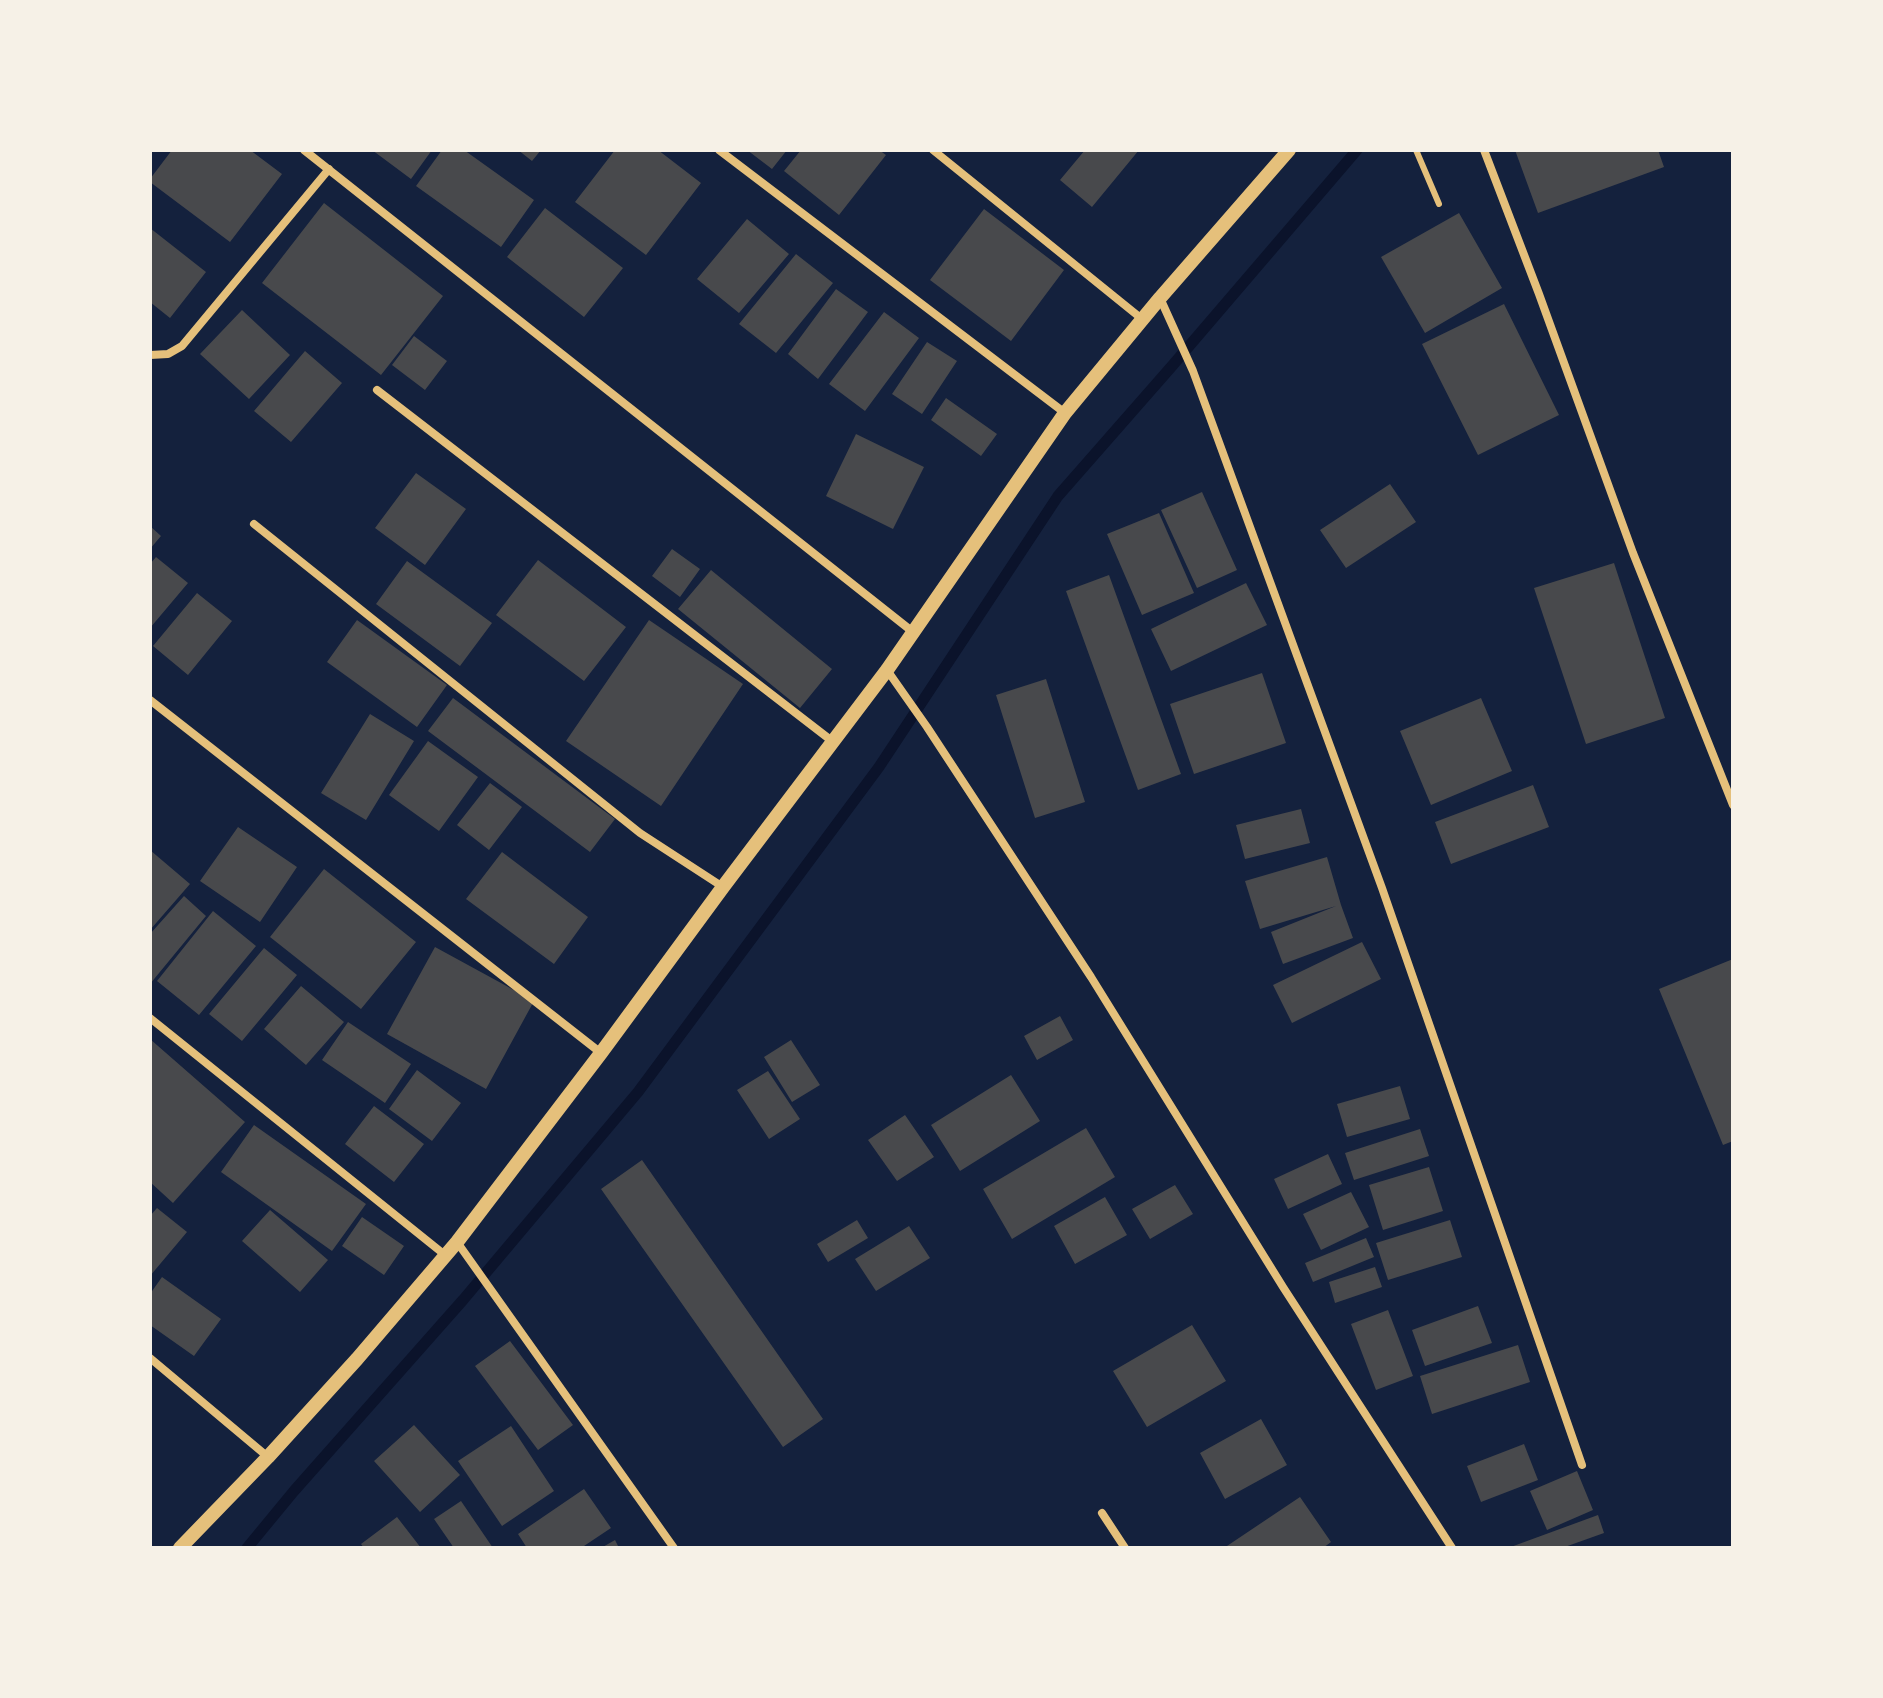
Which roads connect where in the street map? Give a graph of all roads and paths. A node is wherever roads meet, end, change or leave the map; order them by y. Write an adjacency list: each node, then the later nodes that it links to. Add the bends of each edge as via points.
1 (304, 150): 7 (street)
2 (719, 150): 13 (street)
3 (933, 150): 10 (street)
4 (1289, 150): 9 (street)
5 (1416, 150): 8 (lane)
6 (1484, 150): 19 (street)
7 (329, 169): 11 (street, via 182,346); 15 (street)
8 (1439, 204)
9 (1160, 298): 10 (street); 27 (street, via 1193,371 1382,888)
10 (1142, 319): 13 (street)
11 (150, 355)
12 (377, 390): 18 (street)
13 (1065, 413): 15 (street)
14 (254, 524): 20 (street, via 640,833)
15 (913, 632): 16 (street)
16 (887, 670): 18 (street); 32 (street, via 1091,977)
17 (150, 700): 22 (street)
18 (832, 741): 20 (street)
19 (1733, 805)
20 (723, 887): 22 (street)
21 (150, 1018): 24 (street)
22 (601, 1053): 23 (street)
23 (457, 1242): 24 (street); 30 (street)
24 (445, 1255): 26 (street)
25 (150, 1358): 26 (street)
26 (268, 1457): 29 (street)
27 (1582, 1465)
28 (1102, 1513): 31 (street)
29 (180, 1548)
30 (674, 1548)
31 (1125, 1548)
32 (1452, 1548)

